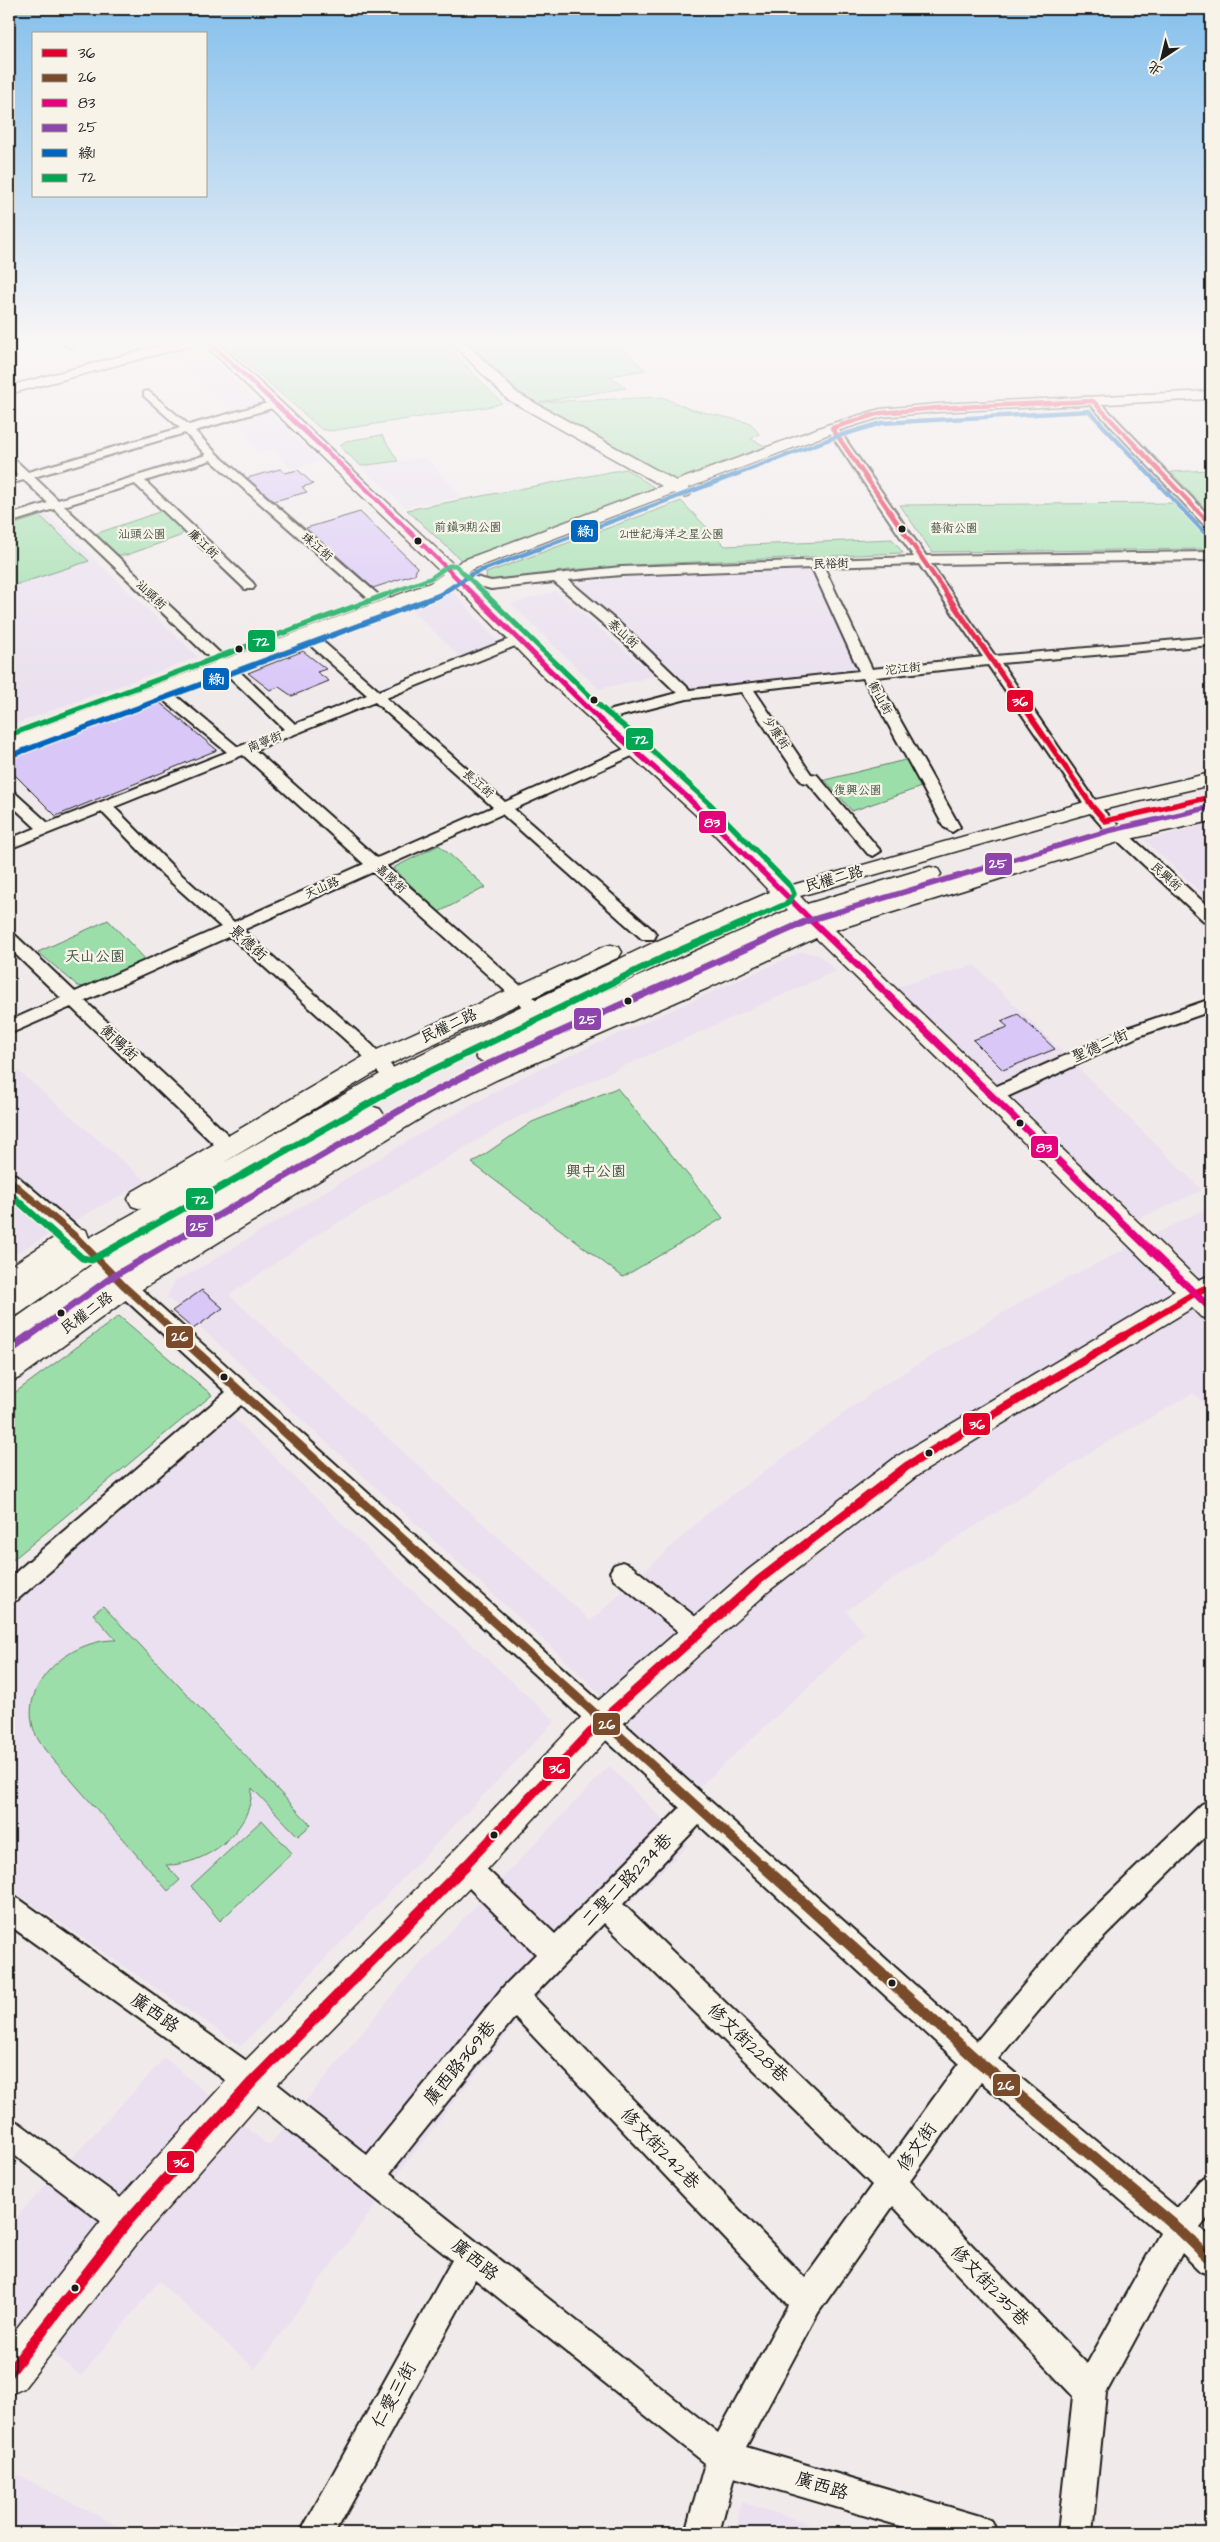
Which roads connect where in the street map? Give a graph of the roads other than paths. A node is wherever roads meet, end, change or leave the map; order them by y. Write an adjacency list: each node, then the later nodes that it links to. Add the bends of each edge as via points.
1 (9, 460): 10 (street, 汕頭街)
2 (83, 460): 10 (street)
3 (201, 460): 11 (street)
4 (217, 460): 23 (street, 珠江街)
5 (335, 460): 20 (street)
6 (627, 460): 13 (street)
7 (759, 460): 13 (street)
8 (855, 460): 19 (street, 民興街)
9 (1149, 460): 16 (street)
10 (25, 476): 12 (street); 14 (street, 汕頭街)
11 (137, 479): 14 (street); 22 (street, 廉江街)
12 (9, 481)
13 (680, 489): 20 (street, via 476,572)
14 (55, 504): 15 (street); 28 (street, 汕頭街)
15 (9, 519)
16 (1211, 525)
17 (1211, 556): 19 (street, 民裕街)
18 (817, 565): 19 (street, 民裕街); 21 (street, 民裕街); 29 (street, 衡山街)
19 (926, 566): 27 (street, 民興街)
20 (453, 575): 21 (street, 民裕街, via 484,585); 23 (street, via 433,578); 24 (street, via 436,587); 25 (street)
21 (556, 577): 32 (street, 泰山街, via 627,637)
22 (249, 586)
23 (376, 598): 28 (street)
24 (307, 635): 28 (street); 33 (street, 長江街)
25 (520, 639): 33 (street, 南寧街); 35 (street)
26 (1211, 641): 27 (street, 沱江街)
27 (993, 660): 29 (street, 沱江街); 48 (street, 民興街)
28 (223, 664): 31 (street); 34 (street); 36 (street, 汕頭街)
29 (867, 673): 30 (street, 沱江街); 50 (street, 衡山街)
30 (746, 686): 32 (street, 沱江街); 53 (street, 少康街, via 810,779)
31 (164, 693): 40 (street, 嘉陵街); 41 (street)
32 (687, 695): 35 (street, 沱江街)
33 (378, 696): 36 (street, 南寧街); 47 (street, 長江街)
34 (89, 710): 37 (street); 38 (street)
35 (598, 718): 39 (street)
36 (293, 730): 40 (street, 南寧街)
37 (9, 732)
38 (9, 746)
39 (636, 749): 47 (street, 天山路); 55 (street, via 702,810)
40 (241, 751): 46 (street, 南寧街); 54 (street, 嘉陵街)
41 (9, 753)
42 (1211, 761): 48 (street, 民權二路)
43 (1211, 779): 48 (street, 民權二路)
44 (9, 795): 51 (street)
45 (1211, 797): 48 (street, 民權二路)
46 (105, 806): 51 (street, 南寧街); 58 (street, 景德街, via 169,872)
47 (504, 808): 54 (street, 天山路); 59 (street, 長江街)
48 (1100, 813): 49 (street, 民權二路); 50 (street, 民權二路); 55 (street, 民權二路); 56 (street, 民興街); 57 (street, 民權二路)
49 (1211, 815)
50 (952, 827): 53 (street, 民權二路)
51 (46, 829): 52 (street, 南寧街)
52 (9, 844)
53 (873, 850): 55 (street, 民權二路)
54 (376, 865): 58 (street, 天山路); 62 (street, 嘉陵街)
55 (777, 887): 57 (street); 59 (street, 民權二路); 62 (street, 民權二路, via 664,947)
56 (1211, 918)
57 (811, 920): 66 (street); 69 (street, 民權二路, via 700,983 489,1073)
58 (232, 929): 61 (street, 天山路); 65 (street, 景德街)
59 (648, 935): 62 (street, 民權二路)
60 (9, 938): 61 (street, 衡陽街)
61 (72, 1000): 64 (street, 天山路); 67 (street, 衡陽街)
62 (528, 1001): 65 (street, 民權二路)
63 (1211, 1005): 66 (street, 聖德二街, via 1133,1032)
64 (9, 1028)
65 (385, 1069): 67 (street, 民權二路); 69 (street, 民權二路)
66 (992, 1096): 71 (street)
67 (230, 1148): 69 (street, 民權二路)
68 (9, 1180): 69 (street)
69 (99, 1261): 70 (street, 民權二路); 72 (street, 民權二路); 73 (street, 民權二路); 74 (street, 民權二路); 75 (street)
70 (9, 1281)
71 (1206, 1296): 78 (street, via 907,1466 759,1580)
72 (9, 1306)
73 (9, 1338)
74 (9, 1370)
75 (242, 1391): 77 (street); 79 (street)
76 (622, 1572): 78 (street)
77 (9, 1592)
78 (699, 1634): 79 (street)
79 (602, 1720): 80 (street); 82 (street)
80 (699, 1807): 83 (street, 二聖二路234巷); 87 (street)
81 (1211, 1814): 87 (street, 修文街, via 1074,1947)
82 (465, 1866): 85 (street); 88 (street)
83 (604, 1904): 85 (street, 二聖二路234巷); 91 (street, 修文街228巷)
84 (9, 1909): 88 (street, 廣西路)
85 (555, 1953): 86 (street, 廣西路369巷)
86 (514, 1996): 90 (street, 廣西路369巷); 97 (street, 修文街242巷)
87 (978, 2061): 91 (street, 修文街); 94 (street)
88 (252, 2082): 90 (street, 廣西路); 93 (street)
89 (9, 2134): 93 (street)
90 (370, 2175): 95 (street, 廣西路)
91 (891, 2182): 97 (street, 修文街); 99 (street, 修文街235巷)
92 (1211, 2191): 94 (street)
93 (127, 2222): 98 (street)
94 (1179, 2229): 96 (street); 99 (street)
95 (471, 2256): 100 (street, 廣西路); 101 (street, 仁愛三街)
96 (1211, 2260)
97 (807, 2302): 100 (street, 修文街)
98 (11, 2365)
99 (1090, 2390): 104 (street)
100 (723, 2457): 102 (street, 修文街); 103 (street, 廣西路)
101 (317, 2533)
102 (702, 2533)
103 (980, 2533)
104 (1075, 2533)

